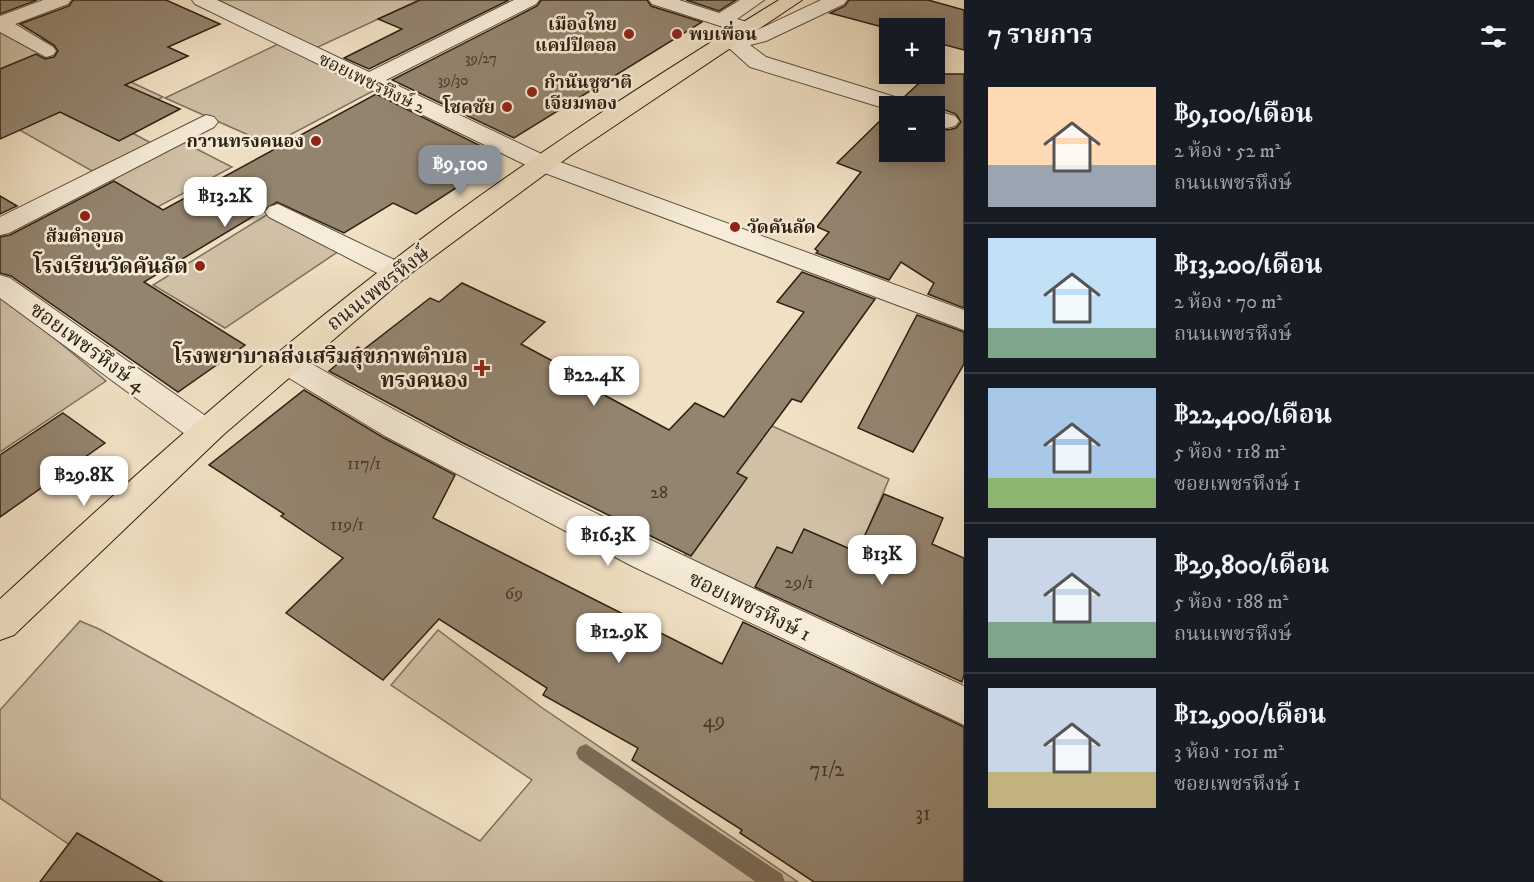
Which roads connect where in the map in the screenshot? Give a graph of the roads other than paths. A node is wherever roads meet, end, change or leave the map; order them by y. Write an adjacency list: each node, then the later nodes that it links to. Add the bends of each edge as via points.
1 (61, 0): 7 (street)
2 (202, 0): 10 (street, ซอยเพชรหึงษ์ 2)
3 (529, 0): 10 (street)
4 (659, 0): 8 (street)
5 (792, 0): 8 (main road, ถนนเพชรหึงษ์)
6 (837, 0): 8 (street, via 759,37)
7 (0, 23): 9 (street)
8 (739, 26): 11 (street, via 758,62); 15 (main road, ถนนเพชรหึงษ์)
9 (46, 51)
10 (369, 81): 15 (street, ซอยเพชรหึงษ์ 2)
11 (858, 93): 12 (street); 13 (street)
12 (879, 100)
13 (843, 110)
14 (206, 122): 17 (street)
15 (543, 164): 18 (main road, ถนนเพชรหึงษ์); 20 (street, ซอยเพชรหึงษ์ 2)
16 (278, 212): 18 (street)
17 (0, 227)
18 (397, 272): 21 (main road, ถนนเพชรหึงษ์)
19 (0, 284): 22 (street, ซอยเพชรหึงษ์ 4)
20 (964, 321)
21 (285, 362): 22 (main road, ถนนเพชรหึงษ์); 24 (street, ซอยเพชรหึงษ์ 1, via 397,428 614,540)
22 (205, 432): 23 (main road, ถนนเพชรหึงษ์)
23 (0, 623)
24 (964, 706)

